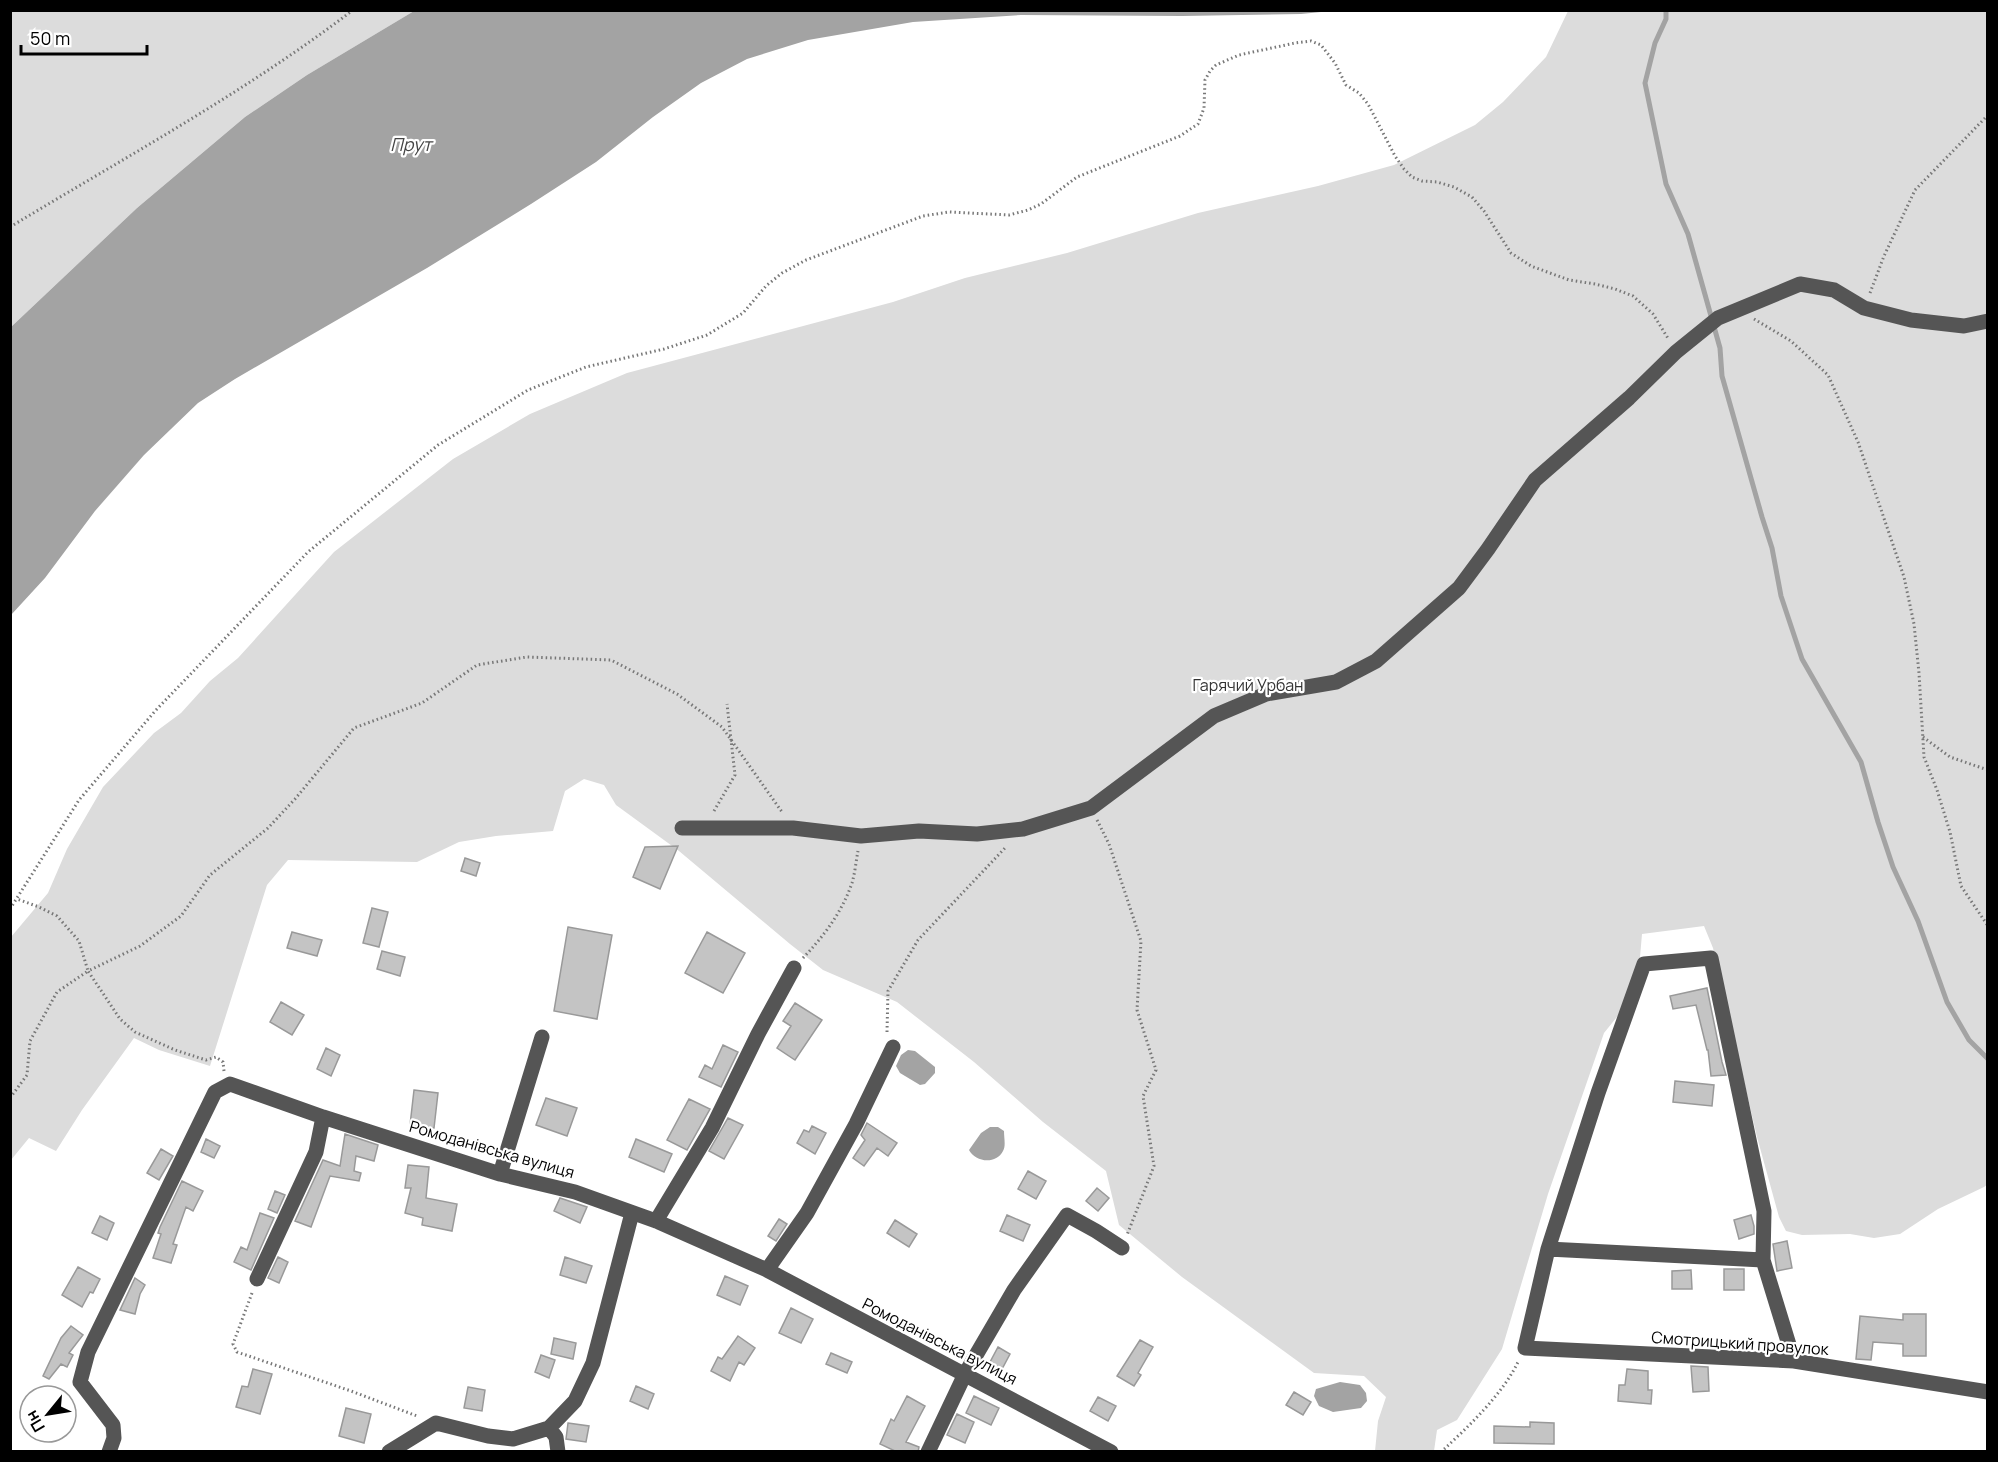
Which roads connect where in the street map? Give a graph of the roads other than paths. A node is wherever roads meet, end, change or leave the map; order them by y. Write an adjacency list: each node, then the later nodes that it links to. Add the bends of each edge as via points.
1 (1988, 321): 2 (street, via 1964,326 1911,320 1864,308 1834,290 1800,284 1718,318 1534,480 1459,588 1376,662 1336,682 1266,693 1214,716 1090,808 1023,829 977,834 919,831 861,836 794,828)
2 (688, 828)
3 (794, 968): 9 (street, via 711,1128)
4 (542, 1037): 7 (street)
5 (893, 1047): 13 (street, via 812,1203)
6 (323, 1117): 7 (street, Ромоданівська вулиця); 14 (street, via 316,1152); 19 (street, Ромоданівська вулиця, via 230,1084 215,1092 88,1352 80,1382 113,1425)
7 (500, 1174): 8 (street, Ромоданівська вулиця, via 575,1192)
8 (632, 1213): 9 (street, Ромоданівська вулиця); 18 (street, via 593,1363 575,1401)
9 (656, 1221): 13 (street, Ромоданівська вулиця)
10 (1122, 1248): 16 (street, via 1066,1215 1014,1290)
11 (1548, 1249): 12 (street); 12 (street, via 1644,964 1711,958 1764,1211); 15 (street, Смотрицький провулок, via 1525,1348)
12 (1763, 1260): 15 (street)
13 (767, 1270): 16 (street, Ромоданівська вулиця)
14 (257, 1279)
15 (1794, 1361): 17 (street, Смотрицький провулок)
16 (965, 1374): 22 (street); 23 (street, Ромоданівська вулиця)
17 (1988, 1392)
18 (549, 1428): 20 (street, via 513,1439 436,1423); 21 (street, via 556,1437)
19 (110, 1452)
20 (389, 1452)
21 (558, 1452)
22 (928, 1452)
23 (1111, 1452)

